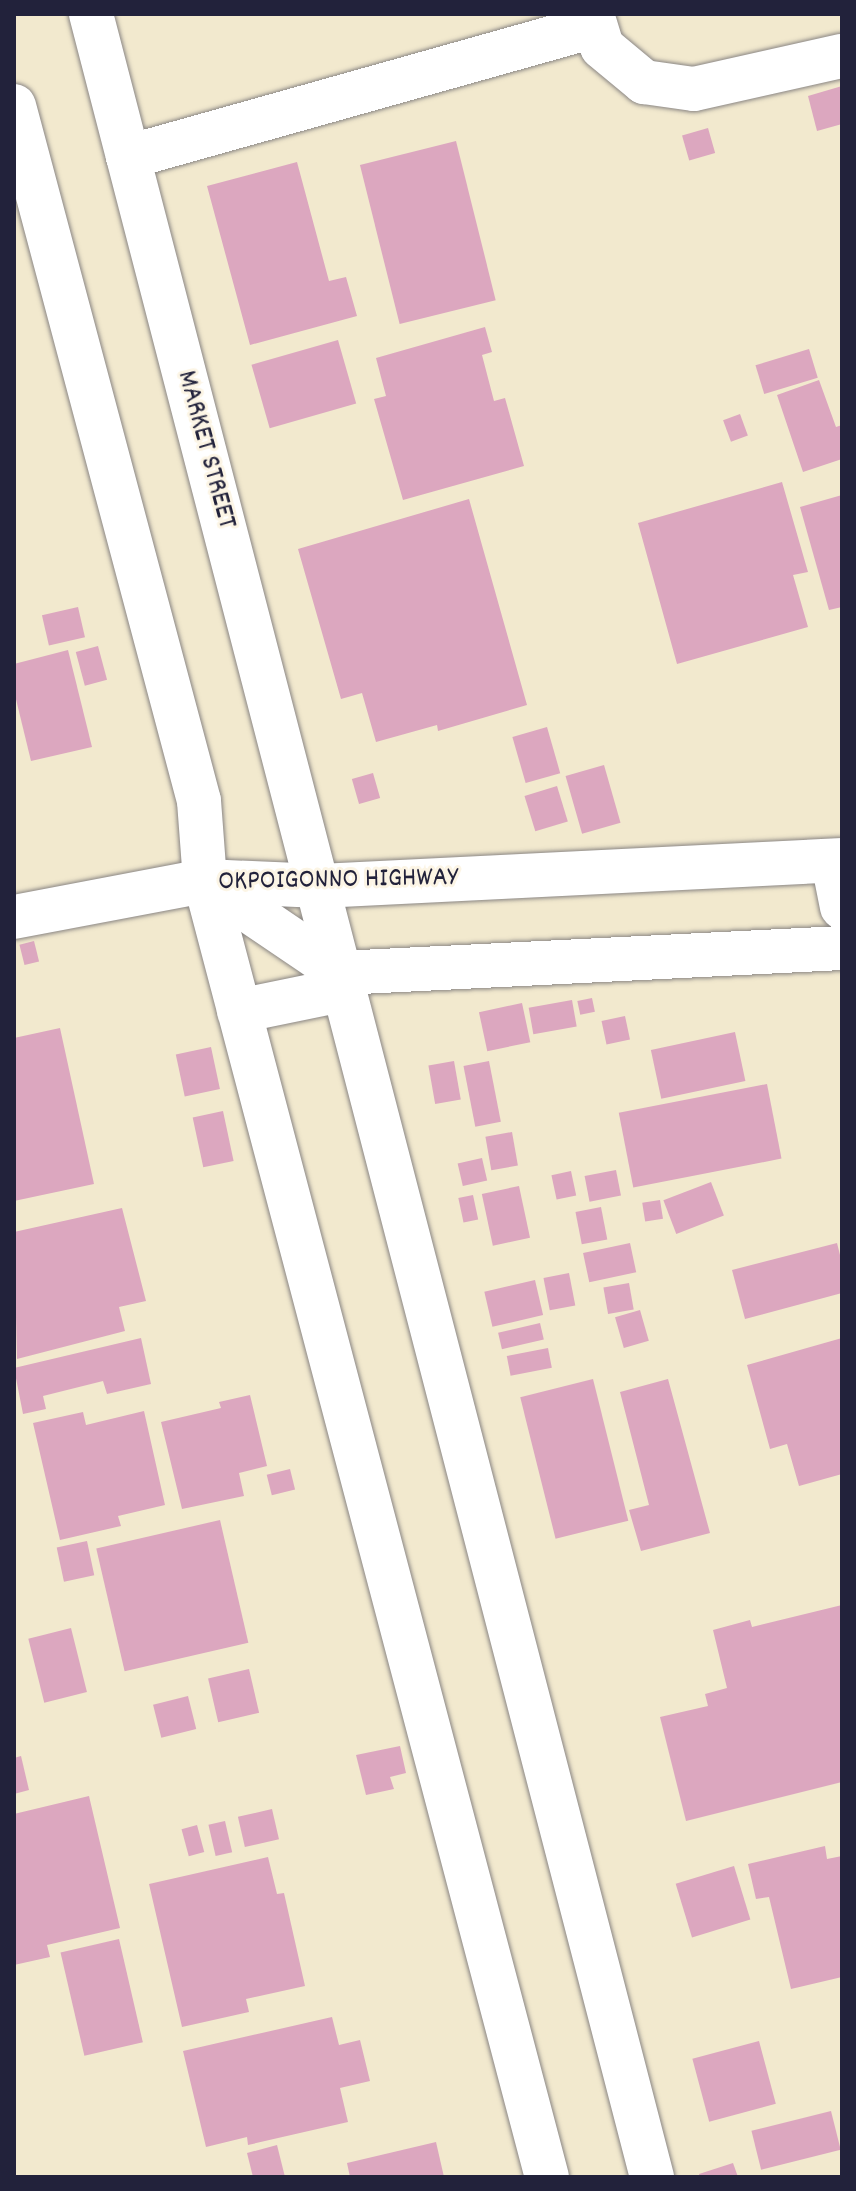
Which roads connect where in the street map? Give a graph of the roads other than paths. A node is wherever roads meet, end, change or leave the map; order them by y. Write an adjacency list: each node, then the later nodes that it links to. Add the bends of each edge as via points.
1 (91, 14): 5 (street, MARKET STREET)
2 (593, 20): 3 (street, via 602,47 644,82 694,89); 5 (street)
3 (842, 56)
4 (14, 106): 7 (street, via 199,801)
5 (128, 157): 8 (street, MARKET STREET)
6 (837, 861): 8 (street, OKPOIGONNO HIGHWAY); 9 (street)
7 (205, 881): 8 (street, OKPOIGONNO HIGHWAY); 10 (street); 12 (street, OKPOIGONNO HIGHWAY); 13 (street)
8 (320, 886): 12 (street, MARKET STREET)
9 (842, 907)
10 (14, 917)
11 (842, 948): 12 (street)
12 (344, 981): 13 (street); 15 (street, MARKET STREET)
13 (239, 1011): 14 (street)
14 (547, 2177)
15 (652, 2177)

